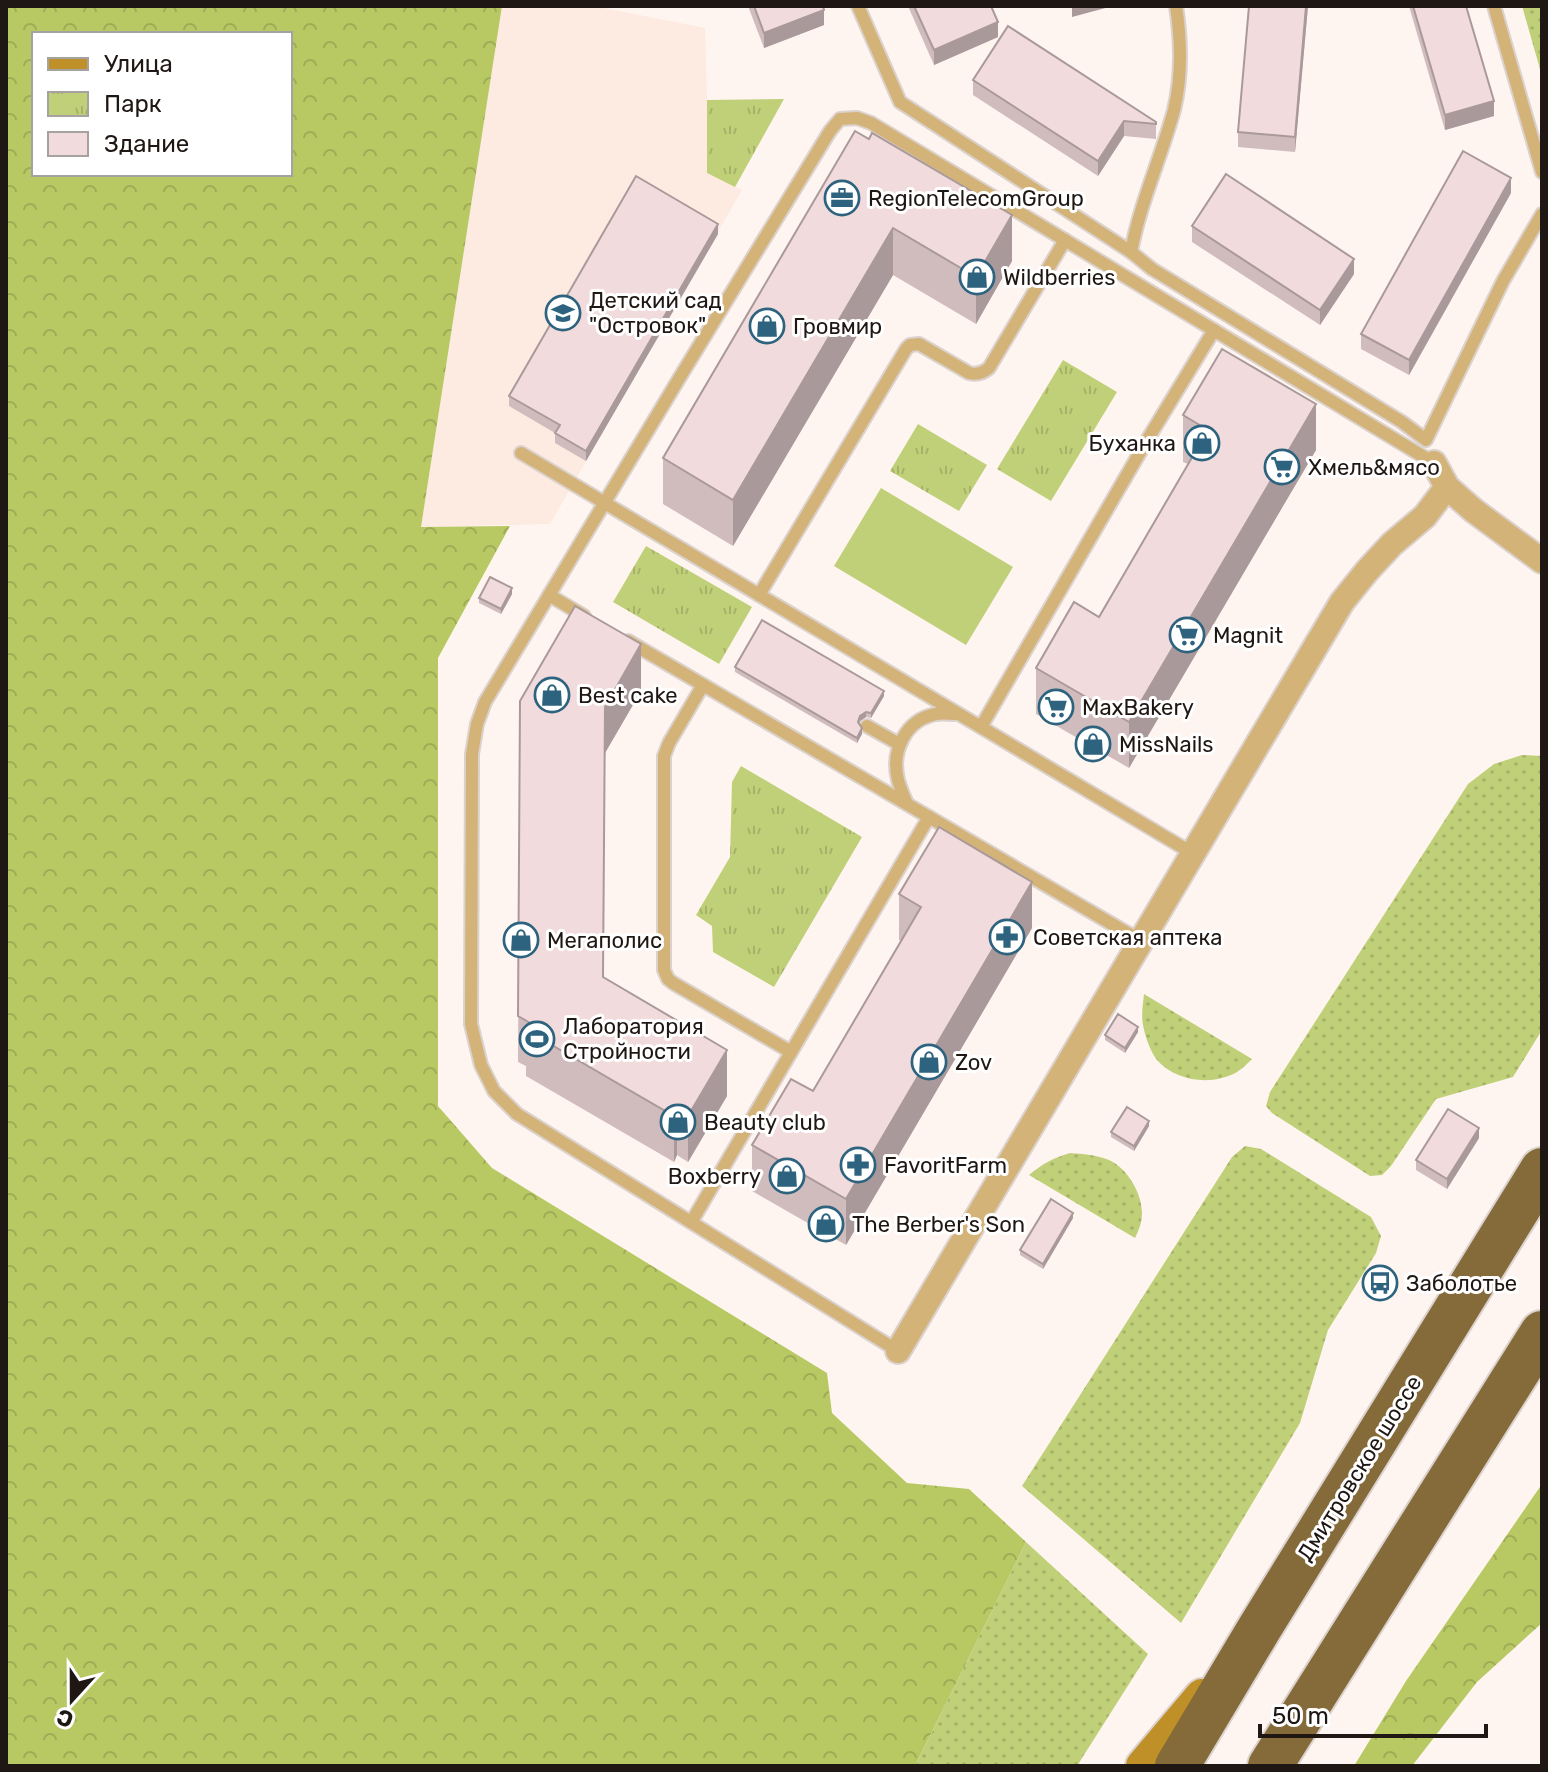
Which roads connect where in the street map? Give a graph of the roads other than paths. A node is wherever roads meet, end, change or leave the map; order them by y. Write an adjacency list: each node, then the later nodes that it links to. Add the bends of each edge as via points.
1 (858, 6): 7 (lane, via 900,102)
2 (1176, 6): 7 (lane, via 1180,30 1175,108)
3 (1494, 6): 4 (lane)
4 (1542, 172)
5 (1542, 214): 9 (lane, via 1503,281)
6 (1065, 240): 8 (lane); 12 (lane, via 871,123 840,119); 15 (lane, via 986,371 969,373 919,344 906,349)
7 (1131, 252): 9 (lane, via 1389,414)
8 (1214, 330): 9 (lane); 21 (lane)
9 (1430, 452): 11 (street)
10 (521, 453): 12 (lane)
11 (1447, 487): 13 (street); 25 (street, via 1342,602)
12 (605, 503): 14 (lane); 15 (lane)
13 (1542, 561)
14 (549, 595): 16 (lane); 29 (lane, via 477,724 472,754 471,1024 494,1091 517,1114)
15 (759, 595): 19 (lane)
16 (600, 625)
17 (613, 633): 18 (lane)
18 (703, 685): 23 (lane); 27 (lane, via 664,756 664,970 673,983)
19 (959, 714): 21 (lane); 22 (lane, via 935,714 915,723)
20 (867, 726): 22 (lane)
21 (981, 727): 25 (lane)
22 (899, 744): 23 (lane, via 896,768)
23 (907, 804): 24 (lane)
24 (929, 817): 26 (lane); 27 (lane)
25 (1192, 853): 26 (street)
26 (1141, 941): 31 (street)
27 (791, 1052): 29 (lane)
28 (1542, 1170): 32 (highway, Дмитровское шоссе)
29 (692, 1221): 31 (lane)
30 (1542, 1333): 35 (highway)
31 (898, 1351)
32 (1259, 1629): 33 (street); 34 (highway, Дмитровское шоссе)
33 (1143, 1766)
34 (1177, 1766)
35 (1270, 1766)

